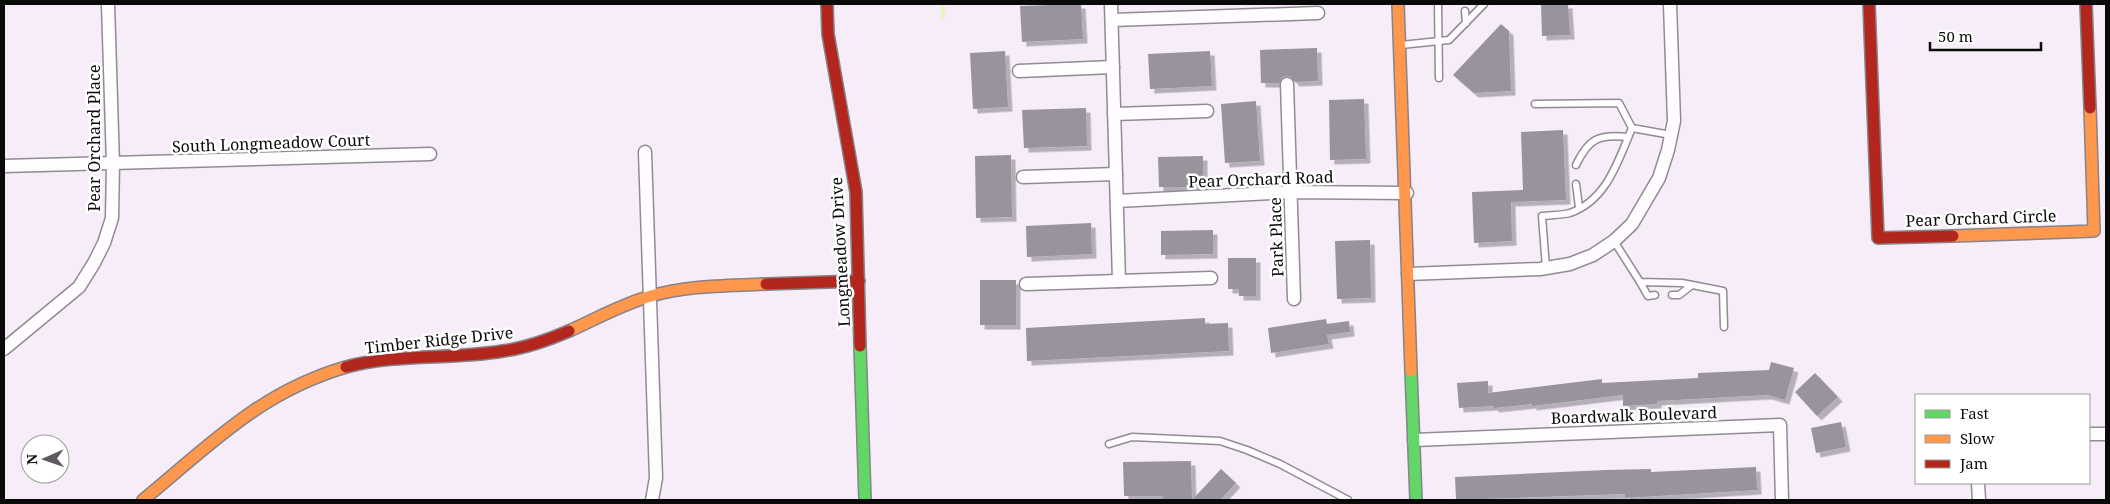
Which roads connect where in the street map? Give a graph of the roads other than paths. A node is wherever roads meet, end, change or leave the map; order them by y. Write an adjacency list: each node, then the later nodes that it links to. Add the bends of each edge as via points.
1 (108, 4): 28 (street, Pear Orchard Place)
2 (827, 4): 42 (street, Longmeadow Drive, via 828,34 856,192)
3 (1111, 4): 12 (street)
4 (1398, 4): 15 (street)
5 (1438, 4): 14 (lane)
6 (1484, 4): 13 (lane)
7 (1670, 4): 24 (street, via 1674,121)
8 (1868, 4): 9 (street, Pear Orchard Circle, via 1878,238 2094,230)
9 (2086, 4)
10 (1465, 11): 13 (lane)
11 (1318, 13): 12 (street)
12 (1112, 20): 16 (street)
13 (1466, 23): 14 (lane, via 1449,40)
14 (1438, 41): 15 (lane); 18 (lane)
15 (1400, 45): 35 (street)
16 (1113, 68): 17 (street); 22 (street)
17 (1019, 71)
18 (1439, 78)
19 (1287, 84): 34 (street, Park Place)
20 (1535, 104): 23 (lane, via 1619,102)
21 (1207, 111): 22 (street)
22 (1114, 114): 31 (street)
23 (1632, 128): 24 (lane); 25 (lane)
24 (1671, 135): 38 (street, via 1659,178 1632,224)
25 (1628, 137): 29 (lane, via 1612,135 1593,141 1584,148); 37 (lane, via 1605,187)
26 (645, 152): 49 (street)
27 (430, 154): 28 (street, South Longmeadow Court)
28 (113, 164): 30 (street, South Longmeadow Court); 52 (street, Pear Orchard Place, via 112,218 94,263 79,287)
29 (1576, 165)
30 (4, 166)
31 (1116, 174): 32 (street); 36 (street)
32 (1023, 177)
33 (1576, 184): 37 (lane)
34 (1290, 192): 35 (street, Pear Orchard Road); 36 (street, Pear Orchard Road); 50 (street, Park Place)
35 (1407, 193): 40 (street)
36 (1117, 201): 43 (street)
37 (1579, 207): 39 (lane, via 1569,213 1542,216)
38 (1614, 241): 39 (street, via 1593,255 1570,264); 44 (lane)
39 (1546, 268): 40 (street)
40 (1408, 274): 55 (street)
41 (1211, 278): 43 (street)
42 (859, 281): 49 (street, Timber Ridge Drive, via 714,287); 60 (street, Longmeadow Drive)
43 (1119, 281): 45 (street)
44 (1640, 282): 46 (lane); 47 (lane, via 1648,296)
45 (1026, 284)
46 (1692, 285): 48 (lane, via 1679,295); 51 (lane, via 1723,291)
47 (1654, 295)
48 (1672, 295)
49 (651, 296): 58 (street, Timber Ridge Drive, via 522,348 391,359 323,375 254,409); 59 (street, via 656,478)
50 (1294, 299)
51 (1724, 327)
52 (4, 349)
53 (2090, 434): 54 (street)
54 (2106, 434)
55 (1414, 440): 62 (street); 63 (street, Boardwalk Boulevard, via 1780,425)
56 (1109, 444): 61 (lane, via 1132,437 1220,441 1280,464)
57 (1978, 484): 64 (street)
58 (143, 500)
59 (652, 500)
60 (865, 500)
61 (1348, 500)
62 (1416, 500)
63 (1782, 500)
64 (1979, 500)

